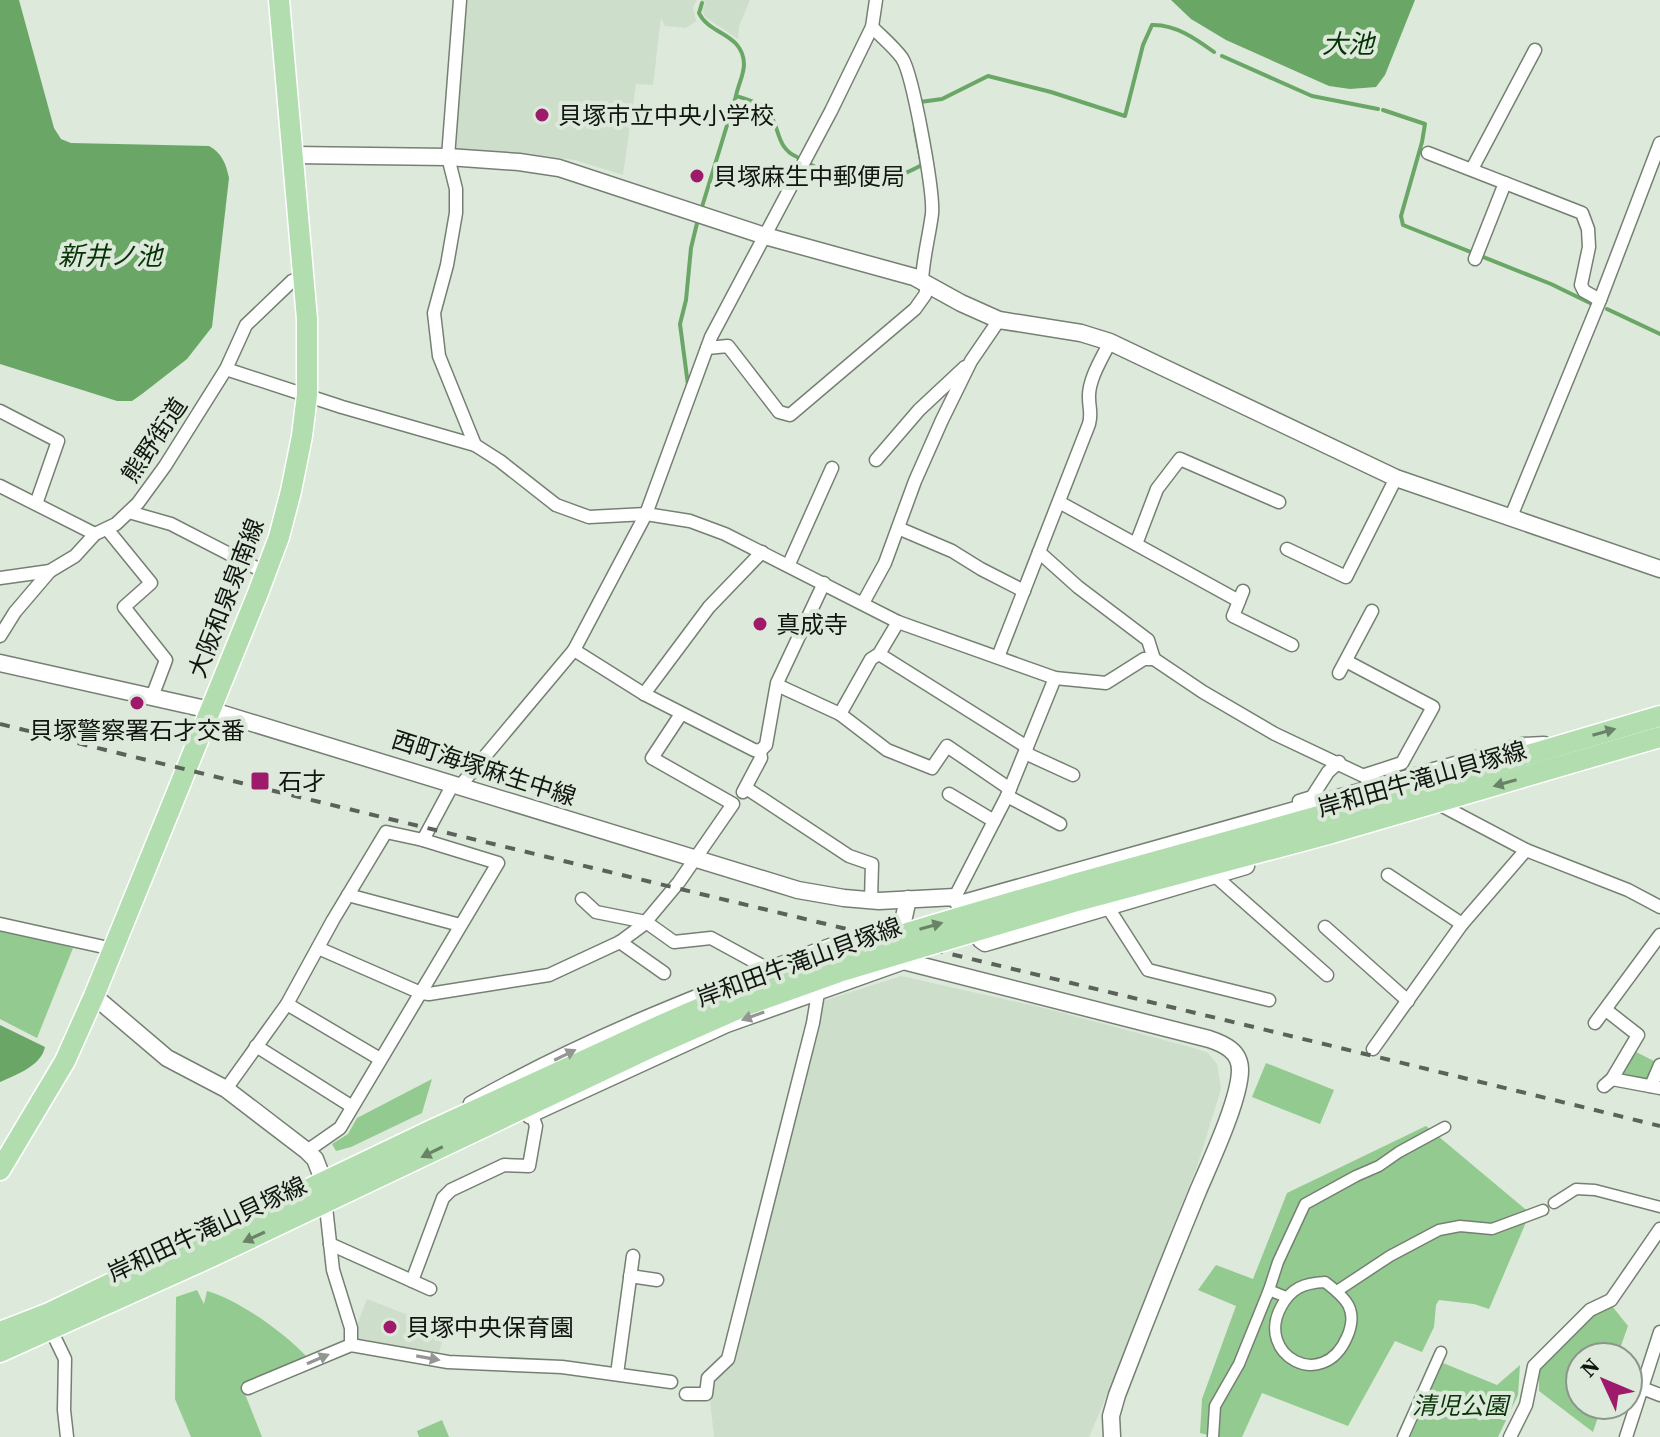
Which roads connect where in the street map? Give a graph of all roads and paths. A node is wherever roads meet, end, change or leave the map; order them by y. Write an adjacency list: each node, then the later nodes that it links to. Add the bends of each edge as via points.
1 (279, 0): 8 (main road, 大阪和泉泉南線)
2 (460, 0): 9 (street)
3 (876, 0): 4 (street)
4 (872, 27): 12 (street); 15 (street, via 903,59 910,78 930,180)
5 (1535, 50): 10 (street)
6 (1660, 143): 16 (street)
7 (1428, 153): 10 (street)
8 (293, 155): 9 (street); 14 (main road, 大阪和泉泉南線)
9 (448, 157): 12 (street, via 559,168); 24 (street, via 456,213 434,313 439,356)
10 (1472, 169): 11 (street)
11 (1505, 183): 13 (street); 16 (street, via 1582,213 1589,247 1581,285)
12 (765, 236): 15 (street); 19 (street)
13 (1477, 255)
14 (303, 276): 21 (street, 熊野街道, via 246,325); 22 (main road, 大阪和泉泉南線)
15 (925, 282): 17 (street); 19 (street, via 925,295 915,309 790,415 779,412 728,346)
16 (1600, 300): 34 (street)
17 (999, 320): 18 (street); 20 (street)
18 (1110, 342): 27 (street); 29 (street, via 1092,383 1089,424)
19 (707, 348): 33 (street)
20 (971, 361): 25 (street); 35 (street)
21 (226, 369): 22 (street); 32 (street, 熊野街道)
22 (307, 395): 24 (street); 44 (main road, 大阪和泉泉南線, via 291,491)
23 (0, 411): 31 (street, via 58,441)
24 (475, 445): 33 (street, via 556,505 589,517)
25 (876, 460)
26 (832, 468): 41 (street)
27 (1396, 478): 34 (street); 38 (street, via 1346,577)
28 (0, 486): 31 (street)
29 (1059, 502): 37 (street); 40 (street)
30 (1279, 502): 37 (street, via 1180,459 1157,489)
31 (36, 504): 36 (street)
32 (129, 512): 36 (street, 熊野街道); 44 (street, via 171,524)
33 (646, 514): 39 (street, via 690,521); 53 (street)
34 (1510, 519): 42 (street)
35 (898, 528): 47 (street); 48 (street)
36 (101, 532): 43 (street, 熊野街道); 63 (street, via 151,583 124,607 166,660)
37 (1136, 544): 52 (street, via 1241,596 1233,616)
38 (1287, 549)
39 (762, 552): 41 (street); 62 (street, via 709,607)
40 (1039, 552): 47 (street); 56 (street, via 1148,640)
41 (789, 564): 46 (street)
42 (1660, 569)
43 (50, 571): 45 (street, 熊野街道); 51 (street)
44 (266, 573): 64 (main road, 大阪和泉泉南線)
45 (0, 578)
46 (824, 583): 48 (street); 61 (street)
47 (1024, 591): 55 (street)
48 (863, 603): 50 (street)
49 (1372, 611): 57 (street)
50 (898, 622): 54 (street); 55 (street)
51 (0, 636)
52 (1292, 645)
53 (574, 650): 62 (street); 74 (street)
54 (879, 654): 66 (street); 69 (street)
55 (998, 657): 60 (street)
56 (1154, 659): 60 (street, via 1144,659 1106,683); 71 (street, via 1275,734)
57 (1346, 661): 59 (street); 73 (street, via 1433,707 1402,763)
58 (0, 663): 63 (street, 西町海塚麻生中線)
59 (1339, 673)
60 (1055, 678): 69 (street)
61 (777, 685): 66 (street); 70 (street, via 766,745)
62 (644, 694): 65 (street)
63 (152, 697): 64 (street, 西町海塚麻生中線)
64 (210, 710): 74 (street, 西町海塚麻生中線); 106 (main road, 大阪和泉泉南線)
65 (681, 714): 70 (street); 80 (street, via 652,758)
66 (840, 714): 77 (street, via 887,750 932,768 947,746)
67 (1660, 716): 76 (main road, 岸和田牛滝山貝塚線, one-way to 67)
68 (1660, 737): 79 (main road, 岸和田牛滝山貝塚線, one-way to 79)
69 (1026, 750): 72 (street); 77 (street)
70 (760, 751): 75 (street)
71 (1339, 762): 73 (street); 84 (street, via 1312,797)
72 (1073, 775)
73 (1365, 775): 76 (street)
74 (457, 785): 85 (street); 87 (street, 西町海塚麻生中線)
75 (746, 788): 80 (street); 94 (street, via 849,856 872,864)
76 (1390, 788): 79 (street); 84 (street, 西町海塚麻生中線); 90 (main road, 岸和田牛滝山貝塚線)
77 (1008, 793): 82 (street); 83 (street)
78 (949, 794): 82 (street)
79 (1437, 802): 81 (main road, 岸和田牛滝山貝塚線); 86 (street)
80 (733, 804): 87 (street)
81 (1406, 811): 88 (street); 90 (main road, 岸和田牛滝山貝塚線)
82 (994, 821): 95 (street)
83 (1060, 824)
84 (1245, 825): 95 (street, 西町海塚麻生中線)
85 (423, 840): 91 (street, via 386,832); 101 (street, via 498,863)
86 (1526, 850): 97 (street); 100 (street)
87 (694, 859): 94 (street, 西町海塚麻生中線, via 798,890); 98 (street)
88 (1214, 875): 96 (street); 111 (street)
89 (1388, 875): 100 (street)
90 (1074, 893): 120 (main road, 岸和田牛滝山貝塚線, bridge)
91 (348, 895): 101 (street); 105 (street)
92 (582, 899): 98 (street, via 596,912 604,907)
93 (908, 899): 94 (street, 西町海塚麻生中線); 95 (street, 西町海塚麻生中線); 108 (street)
94 (871, 900)
95 (957, 900): 96 (street, via 985,943)
96 (1107, 906): 115 (street, via 1148,970)
97 (1660, 907)
98 (646, 922): 104 (street); 109 (street, via 674,942 711,938)
99 (0, 924): 106 (street)
100 (1462, 924): 116 (street)
101 (460, 925): 113 (street)
102 (1325, 927): 116 (street)
103 (1660, 935): 118 (street)
104 (620, 942): 110 (street); 113 (street, via 536,978)
105 (318, 948): 113 (street); 117 (street)
106 (113, 949): 114 (main road, 大阪和泉泉南線)
107 (812, 951): 108 (street, via 838,942); 109 (street); 112 (street)
108 (901, 960): 112 (street); 164 (street, via 1209,1039 1236,1055 1240,1069 1233,1099 1117,1395)
109 (766, 968): 132 (street, one-way to 109, via 495,1089)
110 (664, 973)
111 (1327, 975)
112 (822, 991): 128 (street, one-way to 128, via 727,1026); 162 (street, via 728,1359 708,1378 706,1394)
113 (421, 993): 123 (street)
114 (94, 996): 126 (street, via 167,1058); 133 (main road, 大阪和泉泉南線, via 65,1061)
115 (1269, 1000)
116 (1408, 1001): 122 (street)
117 (287, 1004): 121 (street); 123 (street)
118 (1606, 1010): 119 (street); 125 (street, via 1638,1035 1608,1082)
119 (1595, 1023)
120 (651, 1038): 130 (main road, 岸和田牛滝山貝塚線); 132 (main road, 岸和田牛滝山貝塚線)
121 (256, 1046): 126 (street); 127 (street)
122 (1373, 1049)
123 (380, 1059): 127 (street)
124 (1660, 1065): 125 (street)
125 (1656, 1087)
126 (226, 1089): 131 (street)
127 (351, 1106): 131 (street, via 340,1128)
128 (532, 1115): 130 (street, via 496,1131); 145 (street, via 536,1126 529,1166 504,1165 451,1190 443,1198)
129 (1445, 1127): 148 (street, via 1305,1204)
130 (476, 1129): 136 (main road, 岸和田牛滝山貝塚線, one-way to 136)
131 (307, 1151): 134 (street)
132 (373, 1159): 134 (main road, 岸和田牛滝山貝塚線)
133 (0, 1170)
134 (324, 1182): 136 (street); 151 (main road, 岸和田牛滝山貝塚線)
135 (1554, 1203): 137 (street, via 1576,1189)
136 (325, 1204): 140 (street); 150 (main road, 岸和田牛滝山貝塚線, one-way to 150)
137 (1660, 1207)
138 (1543, 1210): 147 (street, via 1492,1229 1439,1230)
139 (1660, 1229): 141 (street)
140 (330, 1244): 145 (street); 155 (street)
141 (1654, 1247): 167 (street, via 1611,1300 1590,1310 1534,1366 1526,1405)
142 (633, 1256): 143 (street)
143 (630, 1276): 144 (street); 153 (street)
144 (657, 1280)
145 (412, 1281): 146 (street)
146 (430, 1289)
147 (1337, 1291): 149 (street, via 1325,1282 1304,1283); 149 (street, via 1352,1310 1352,1326 1338,1356 1326,1364 1288,1358 1278,1346 1275,1323)
148 (1267, 1296): 149 (street, via 1269,1290); 165 (street, via 1215,1406)
149 (1286, 1297)
150 (51, 1330): 156 (main road, 岸和田牛滝山貝塚線); 163 (street, via 65,1359)
151 (0, 1332)
152 (1660, 1332): 160 (street)
153 (622, 1333): 154 (street); 158 (street)
154 (638, 1335)
155 (351, 1345): 158 (street, one-way to 158, via 448,1362); 161 (street, one-way to 155)
156 (0, 1352)
157 (1441, 1352): 166 (street)
158 (617, 1374): 159 (street)
159 (663, 1377)
160 (1644, 1382)
161 (248, 1388)
162 (686, 1394)
163 (67, 1437)
164 (1112, 1437)
165 (1213, 1437)
166 (1403, 1437)
167 (1510, 1437)

